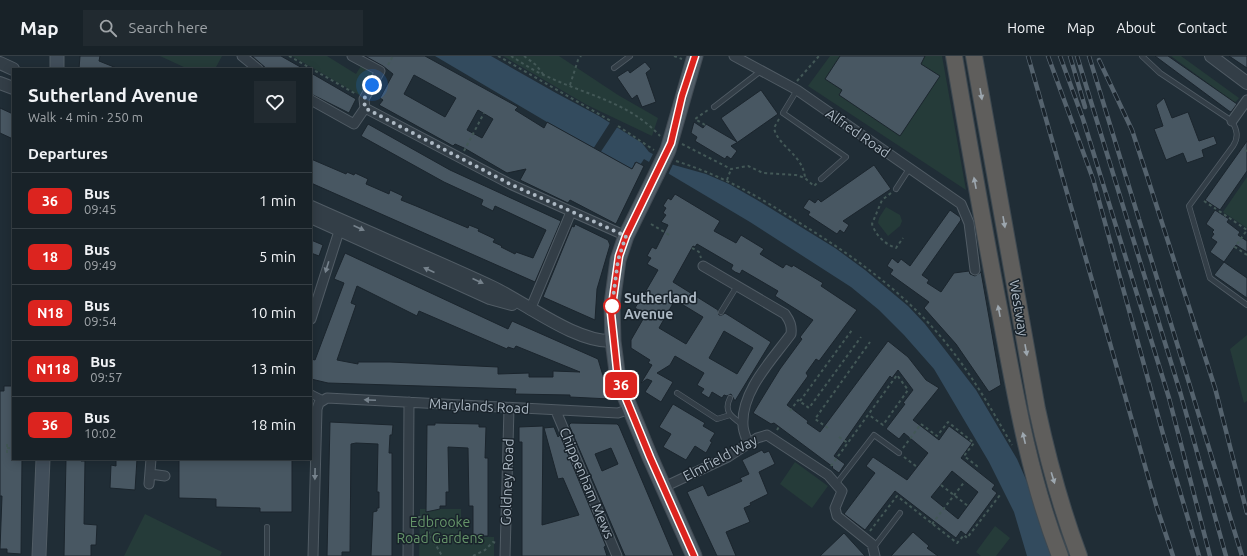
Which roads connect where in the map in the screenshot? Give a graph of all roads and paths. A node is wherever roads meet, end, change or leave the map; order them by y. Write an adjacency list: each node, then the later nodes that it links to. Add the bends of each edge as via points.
1 (57, 56): 19 (main road)
2 (242, 56): 20 (street)
3 (289, 56): 21 (path)
4 (352, 56): 36 (street, via 380,71)
5 (393, 56): 22 (path)
6 (498, 56): 28 (path)
7 (511, 56): 27 (path)
8 (524, 56): 27 (path)
9 (581, 56): 31 (path)
10 (630, 56): 23 (lane)
11 (694, 56): 44 (main road)
12 (734, 56): 25 (street, Alfred Road)
13 (819, 56): 33 (path)
14 (954, 56): 133 (highway, Westway, one-way to 14, via 1048,527 1019,419)
15 (974, 56): 134 (highway, Westway, one-way to 134, via 1037,409 1049,464)
16 (1142, 56): 40 (lane, via 1160,72)
17 (1211, 56): 30 (street)
18 (0, 63): 24 (street)
19 (57, 68)
20 (257, 68)
21 (308, 68)
22 (386, 68)
23 (614, 68)
24 (12, 69)
25 (762, 70): 33 (street, Alfred Road); 37 (lane)
26 (312, 71): 36 (path)
27 (546, 76): 28 (path); 31 (path)
28 (543, 82): 41 (path)
29 (0, 83): 32 (street)
30 (1247, 83)
31 (570, 85): 44 (path, via 626,108 650,125)
32 (12, 88)
33 (793, 89): 38 (lane); 47 (street, Alfred Road)
34 (1247, 100): 40 (street)
35 (312, 101): 36 (street, via 354,124)
36 (365, 104): 45 (street)
37 (714, 107): 42 (path, via 695,119)
38 (783, 112): 48 (path, via 774,128 776,135 795,154 804,169); 49 (lane, via 846,157)
39 (484, 113): 45 (path)
40 (1232, 121): 69 (lane, via 1237,135 1235,143 1190,206 1210,278)
41 (611, 122)
42 (705, 125)
43 (618, 126): 44 (path)
44 (668, 149): 46 (path); 50 (path); 61 (main road, bridge)
45 (459, 159): 55 (street)
46 (731, 169): 48 (path, via 748,166 763,173 791,174); 50 (path)
47 (909, 169): 51 (lane); 67 (street, Alfred Road, via 961,204 968,223)
48 (805, 178): 49 (path, via 814,186)
49 (821, 179)
50 (727, 180): 97 (path, via 760,197 836,245 907,300 941,336 963,365 996,415)
51 (896, 189): 63 (path, via 882,200 872,224 875,234 896,248)
52 (1204, 201): 54 (path)
53 (312, 208): 59 (street)
54 (1216, 209)
55 (571, 212): 61 (street); 70 (street)
56 (1219, 212): 60 (path)
57 (312, 217): 59 (street)
58 (651, 224): 62 (path)
59 (341, 225): 70 (street, via 490,298); 72 (street, one-way to 72)
60 (1247, 230): 65 (path, via 1235,247)
61 (626, 236): 75 (main road, via 614,283 611,313)
62 (671, 236)
63 (903, 238)
64 (692, 248): 66 (path, via 699,252)
65 (1247, 256)
66 (704, 266): 68 (street)
67 (975, 270)
68 (738, 285): 71 (lane); 89 (street, via 785,314 792,328 791,334 755,384 746,404)
69 (1247, 305)
70 (530, 310): 75 (street, via 587,337 603,342)
71 (721, 312)
72 (312, 316)
73 (852, 330): 81 (path)
74 (861, 337): 81 (path, via 809,408)
75 (613, 341): 84 (main road, via 618,379)
76 (870, 342): 90 (path, via 815,419)
77 (312, 394): 80 (street, Marylands Road)
78 (677, 394): 87 (lane, via 717,419)
79 (730, 398): 87 (lane, via 726,408)
80 (325, 399): 82 (street, Marylands Road, one-way to 80); 126 (street, one-way to 126, via 317,409)
81 (800, 401): 86 (path, via 798,400)
82 (409, 402): 83 (street, Marylands Road); 117 (street)
83 (509, 408): 85 (street, Marylands Road); 122 (street, Goldney Road)
84 (630, 409): 85 (street, Marylands Road, via 618,413); 111 (main road)
85 (556, 411): 131 (street, Chippenham Mews)
86 (790, 411)
87 (730, 415): 89 (lane)
88 (869, 415): 88 (path, via 885,392 897,375 908,390 883,425); 94 (path)
89 (743, 426): 93 (street)
90 (828, 428)
91 (839, 437): 94 (path)
92 (8, 441): 95 (path)
93 (748, 443): 105 (street, Elmfield Way, via 767,435); 111 (street, Elmfield Way, via 728,457)
94 (848, 443): 105 (path)
95 (7, 448): 96 (path); 98 (path)
96 (12, 448)
97 (1015, 450)
98 (7, 453)
99 (899, 453): 102 (path); 103 (path, via 922,424 937,436 948,422 974,442 964,456 977,466); 109 (lane, via 874,435)
100 (43, 460): 124 (main road)
101 (151, 460): 104 (street)
102 (917, 467)
103 (975, 468)
104 (150, 474): 106 (street); 108 (street)
105 (825, 474): 109 (street, Elmfield Way)
106 (165, 476)
107 (965, 481): 112 (path)
108 (149, 484)
109 (837, 484): 121 (street, via 842,490 835,508 837,516)
110 (941, 485): 112 (path)
111 (664, 487): 132 (main road)
112 (954, 495): 114 (path); 119 (path)
113 (1000, 495): 118 (path)
114 (968, 506)
115 (900, 513): 123 (lane)
116 (980, 516): 118 (path)
117 (408, 517): 127 (street); 128 (path, via 420,517)
118 (983, 518): 119 (path, via 968,538 964,535 957,543)
119 (932, 524): 121 (path, via 897,496)
120 (267, 527): 125 (lane)
121 (864, 538): 123 (street)
122 (505, 543): 129 (path, via 493,542 485,550); 130 (street, Goldney Road)
123 (875, 552)
124 (40, 556)
125 (267, 556)
126 (313, 556)
127 (408, 556)
128 (442, 556)
129 (472, 556)
130 (505, 556)
131 (617, 556)
132 (694, 556)
133 (1060, 556)
134 (1079, 556)

